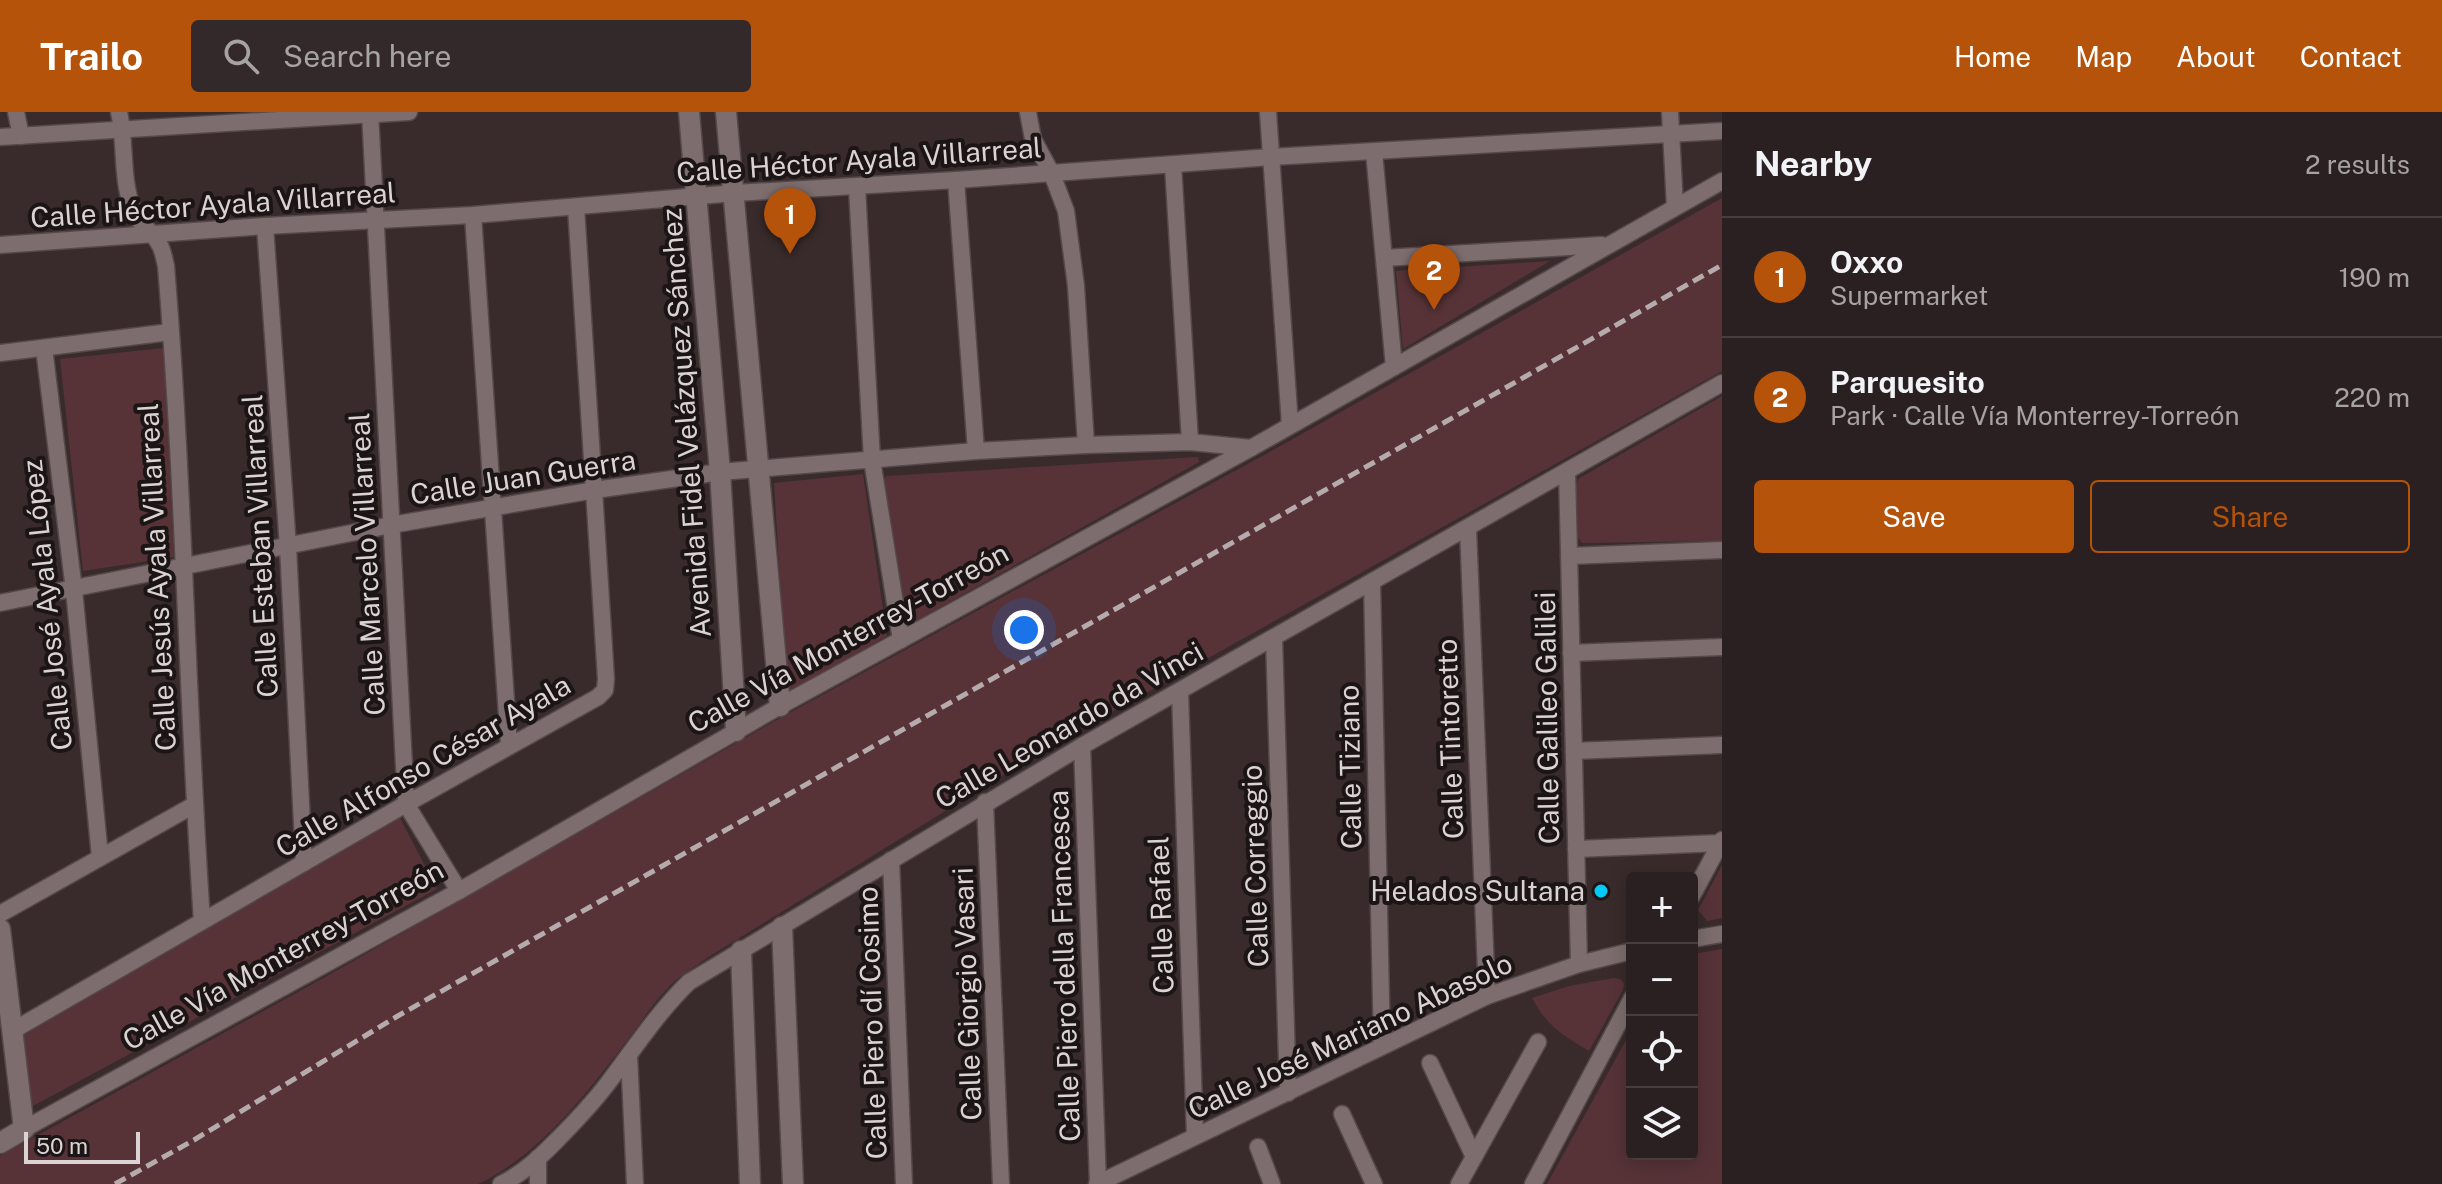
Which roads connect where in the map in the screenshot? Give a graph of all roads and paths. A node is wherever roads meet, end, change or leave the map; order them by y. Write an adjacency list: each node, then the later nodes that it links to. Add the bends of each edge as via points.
1 (16, 112): 13 (street)
2 (119, 112): 10 (street, Calle Jesús Ayala Villarreal)
3 (409, 112): 9 (street)
4 (689, 112): 23 (street, Avenida Fidel Velázquez Sánchez)
5 (726, 112): 22 (street)
6 (1028, 112): 18 (street, via 1033,139)
7 (1268, 112): 16 (street)
8 (1670, 112): 12 (street)
9 (370, 113): 10 (street); 27 (street, Calle Marcelo Villarreal)
10 (123, 130): 13 (street); 29 (street, Calle Jesús Ayala Villarreal, via 129,197 138,221)
11 (1722, 131): 12 (street, Calle Héctor Ayala Villarreal)
12 (1671, 134): 15 (street, Calle Héctor Ayala Villarreal); 25 (street)
13 (21, 136): 14 (street)
14 (0, 137)
15 (1374, 152): 16 (street, Calle Héctor Ayala Villarreal); 32 (street)
16 (1271, 157): 17 (street, Calle Héctor Ayala Villarreal); 38 (street)
17 (1173, 165): 18 (street, Calle Héctor Ayala Villarreal); 39 (street)
18 (1052, 174): 19 (street, Calle Héctor Ayala Villarreal); 40 (street, via 1066,211 1076,286)
19 (956, 180): 21 (street, Calle Héctor Ayala Villarreal); 42 (street)
20 (1722, 181): 25 (street, Calle Vía Monterrey-Torreón)
21 (857, 187): 22 (street, Calle Héctor Ayala Villarreal); 43 (street)
22 (735, 193): 23 (street, Calle Héctor Ayala Villarreal); 44 (street)
23 (697, 195): 24 (street, Calle Héctor Ayala Villarreal); 46 (street, Avenida Fidel Velázquez Sánchez)
24 (576, 207): 26 (street, Calle Héctor Ayala Villarreal); 47 (street, Calle Alfonso César Ayala)
25 (1675, 207): 31 (street, Calle Vía Monterrey-Torreón)
26 (473, 215): 27 (street, Calle Héctor Ayala Villarreal); 48 (street)
27 (376, 219): 28 (street, Calle Héctor Ayala Villarreal); 49 (street, Calle Marcelo Villarreal)
28 (265, 226): 29 (street, Calle Héctor Ayala Villarreal); 51 (street, Calle Esteban Villarreal)
29 (151, 234): 30 (street, Calle Héctor Ayala Villarreal); 33 (street, Calle Jesús Ayala Villarreal, via 166,266)
30 (0, 245)
31 (1608, 245): 32 (street); 36 (street, Calle Vía Monterrey-Torreón)
32 (1384, 258): 36 (street)
33 (170, 332): 34 (street); 54 (street, Calle Jesús Ayala Villarreal)
34 (44, 348): 35 (street); 56 (street, Calle José Ayala López)
35 (0, 353)
36 (1394, 367): 38 (street, Calle Vía Monterrey-Torreón)
37 (1722, 383): 45 (street, Calle Leonardo da Vinci)
38 (1290, 425): 41 (street, Calle Vía Monterrey-Torreón)
39 (1190, 442): 40 (street, Calle Juan Guerra); 41 (street, Calle Juan Guerra)
40 (1086, 445): 42 (street, Calle Juan Guerra)
41 (1251, 448): 59 (street, Calle Vía Monterrey-Torreón)
42 (976, 451): 43 (street, Calle Juan Guerra)
43 (872, 460): 44 (street, Calle Juan Guerra); 59 (street)
44 (758, 468): 46 (street, Calle Juan Guerra); 63 (street)
45 (1567, 471): 50 (street, Calle Leonardo da Vinci); 53 (street, Calle Galileo Galilei)
46 (720, 472): 47 (street, Calle Juan Guerra); 64 (street, Avenida Fidel Velázquez Sánchez)
47 (595, 490): 48 (street, Calle Juan Guerra); 65 (street, Calle Alfonso César Ayala, via 605,690)
48 (494, 508): 49 (street, Calle Juan Guerra); 65 (street)
49 (391, 525): 51 (street, Calle Juan Guerra); 70 (street, Calle Marcelo Villarreal)
50 (1468, 528): 55 (street, Calle Leonardo da Vinci); 88 (street, Calle Tintoretto)
51 (288, 547): 54 (street, Calle Juan Guerra); 76 (street, Calle Esteban Villarreal)
52 (1722, 550): 53 (street)
53 (1569, 556): 61 (street, Calle Galileo Galilei)
54 (184, 568): 56 (street, Calle Juan Guerra); 71 (street, Calle Jesús Ayala Villarreal)
55 (1372, 583): 58 (street, Calle Leonardo da Vinci); 92 (street, Calle Tiziano)
56 (74, 590): 57 (street, Calle Juan Guerra); 74 (street, Calle José Ayala López)
57 (0, 603)
58 (1274, 638): 62 (street, Calle Leonardo da Vinci); 95 (street, Calle Correggio)
59 (901, 640): 63 (street, Calle Vía Monterrey-Torreón)
60 (1722, 647): 61 (street)
61 (1571, 653): 68 (street, Calle Galileo Galilei)
62 (1180, 692): 67 (street, Calle Leonardo da Vinci); 98 (street, Calle Rafael)
63 (780, 706): 64 (street, Calle Vía Monterrey-Torreón)
64 (736, 731): 78 (street, Calle Vía Monterrey-Torreón)
65 (509, 745): 70 (street, Calle Alfonso César Ayala)
66 (1722, 745): 68 (street)
67 (1082, 746): 69 (street, Calle Leonardo da Vinci); 110 (street, Calle Piero della Francesca)
68 (1574, 751): 73 (street, Calle Galileo Galilei)
69 (985, 802): 75 (street, Calle Leonardo da Vinci); 109 (street, Calle Giorgio Vasari)
70 (406, 804): 76 (street, Calle Alfonso César Ayala); 78 (street, Calle Marcelo Villarreal)
71 (194, 805): 74 (street); 80 (street, Calle Jesús Ayala Villarreal)
72 (1721, 841): 73 (street); 77 (street)
73 (1576, 849): 87 (street, Calle Galileo Galilei)
74 (100, 857): 79 (street)
75 (891, 860): 81 (street, Calle Leonardo da Vinci); 108 (street, Calle Piero dí Cosimo)
76 (304, 863): 80 (street, Calle Alfonso César Ayala)
77 (1698, 885)
78 (459, 891): 97 (street, Calle Vía Monterrey-Torreón)
79 (0, 914)
80 (202, 921): 90 (street, Calle Alfonso César Ayala)
81 (782, 927): 85 (street, Calle Leonardo da Vinci); 107 (street)
82 (0, 929): 90 (street)
83 (1722, 934): 84 (street)
84 (1698, 938)
85 (741, 951): 93 (street, Calle Leonardo da Vinci, via 689,982); 106 (street)
86 (1626, 952): 87 (street, Calle José Mariano Abasolo)
87 (1579, 964): 88 (street, Calle José Mariano Abasolo)
88 (1487, 996): 92 (street, Calle José Mariano Abasolo)
89 (1626, 1009): 114 (street)
90 (12, 1031): 97 (street)
91 (1538, 1042): 101 (street)
92 (1382, 1046): 95 (street, Calle José Mariano Abasolo)
93 (629, 1055): 102 (street, Calle Leonardo da Vinci); 105 (street)
94 (1430, 1063): 101 (street)
95 (1288, 1093): 98 (street, Calle José Mariano Abasolo)
96 (1342, 1114): 112 (street)
97 (24, 1129): 99 (street, Calle Vía Monterrey-Torreón)
98 (1195, 1136): 110 (street, Calle José Mariano Abasolo)
99 (0, 1143)
100 (1258, 1147): 111 (street)
101 (1474, 1157): 113 (street)
102 (538, 1158): 103 (street, Calle Leonardo da Vinci); 104 (street)
103 (501, 1184)
104 (538, 1184)
105 (635, 1184)
106 (750, 1184)
107 (793, 1184)
108 (904, 1184)
109 (1001, 1184)
110 (1097, 1184)
111 (1272, 1184)
112 (1374, 1184)
113 (1459, 1184)
114 (1533, 1184)

